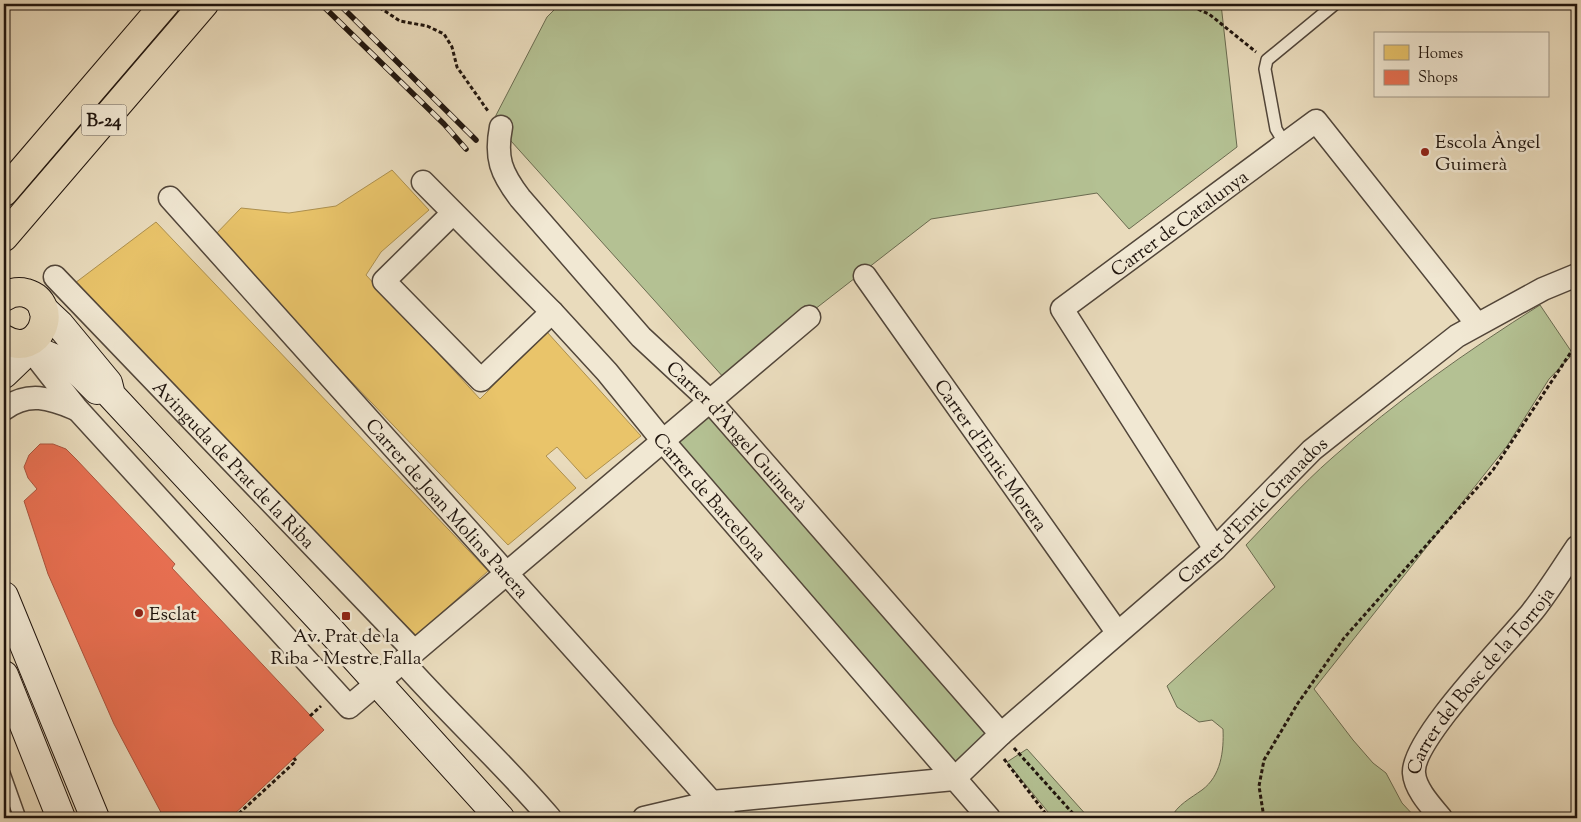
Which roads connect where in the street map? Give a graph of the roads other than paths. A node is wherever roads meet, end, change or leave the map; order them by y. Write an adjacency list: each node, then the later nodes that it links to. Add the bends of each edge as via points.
1 (165, 4): 7 (main road, B-24)
2 (204, 4): 10 (main road, B-24)
3 (1335, 4): 5 (lane, via 1266,60 1276,129)
4 (501, 127): 22 (street, Carrer d'Àngel Guimerà, via 497,146 500,163 520,198 641,338)
5 (1286, 144): 18 (street, Carrer de Catalunya, via 1316,121); 27 (street, Carrer de Catalunya, via 1062,309)
6 (423, 182): 9 (street, Carrer de Barcelona)
7 (4, 192)
8 (170, 198): 28 (street, Carrer de Joan Molins Parera)
9 (453, 212): 16 (street, Carrer de Barcelona); 16 (street, via 384,281 480,380)
10 (4, 236)
11 (1577, 275): 18 (street, Carrer d'Enric Granados)
12 (865, 276): 30 (street, Carrer d'Enric Morera)
13 (55, 277): 31 (street, Avinguda de Prat de la Riba)
14 (8, 290): 15 (main road, via 32,296)
15 (43, 309): 19 (main road, via 44,323); 21 (main road, via 108,383)
16 (552, 312): 25 (street, Carrer de Barcelona)
17 (809, 318): 22 (street)
18 (1477, 324): 27 (street, Carrer d'Enric Granados, via 1457,336 1312,450)
19 (23, 342): 20 (main road); 21 (main road, via 78,371 99,392); 24 (street)
20 (4, 374)
21 (111, 395): 33 (main road)
22 (710, 401): 25 (street); 34 (street, Carrer d'Àngel Guimerà)
23 (4, 409): 24 (street, via 36,396)
24 (77, 409): 33 (street, via 349,707)
25 (663, 441): 28 (street); 36 (street, Carrer de Barcelona)
26 (1577, 547): 45 (street, Carrer del Bosc de la Torroja, via 1533,611 1431,731 1418,754 1414,773 1422,793)
27 (1215, 549): 30 (street, Carrer d'Enric Granados)
28 (507, 573): 31 (street); 37 (street, Carrer de Joan Molins Parera)
29 (4, 596): 40 (main road)
30 (1117, 632): 34 (street, Carrer d'Enric Granados)
31 (408, 656): 33 (street); 42 (street, Avinguda de Prat de la Riba, via 438,702 513,774)
32 (4, 675): 39 (main road)
33 (378, 682): 41 (main road)
34 (997, 738): 36 (street, Carrer d'Enric Granados)
35 (4, 773): 38 (lane)
36 (954, 779): 37 (street); 44 (street, Carrer de Barcelona)
37 (719, 810): 43 (street)
38 (20, 818)
39 (61, 818)
40 (95, 818)
41 (500, 818)
42 (550, 818)
43 (644, 818)
44 (988, 818)
45 (1441, 818)

